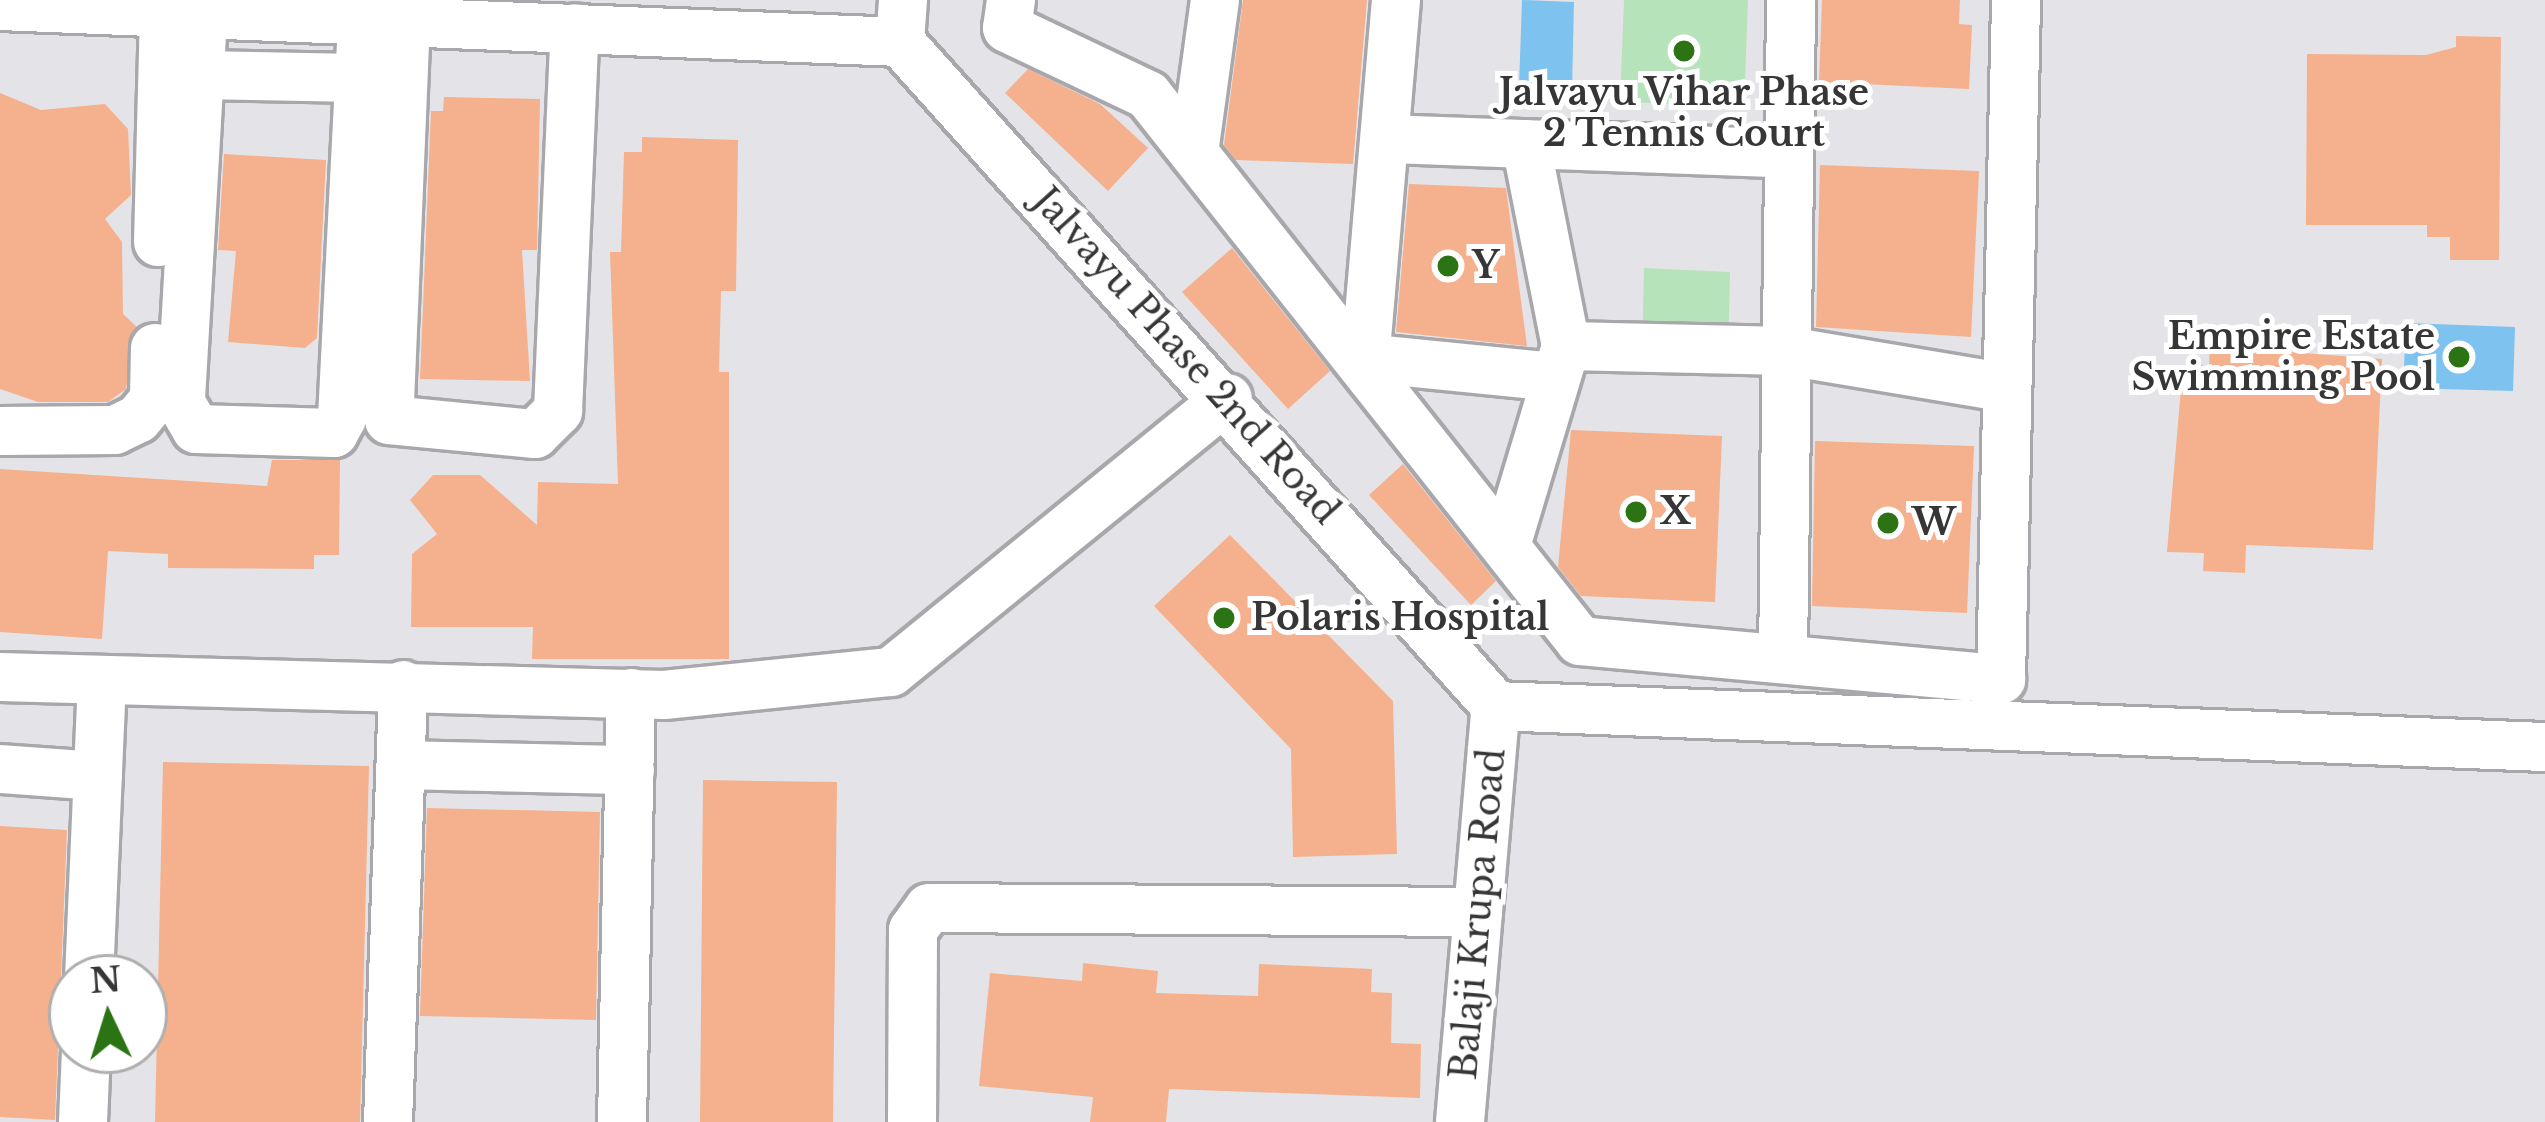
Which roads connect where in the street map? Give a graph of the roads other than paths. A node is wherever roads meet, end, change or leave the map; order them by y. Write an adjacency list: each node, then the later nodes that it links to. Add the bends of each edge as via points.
1 (1011, 0): 15 (street, via 1007,28 1148,95)
2 (1215, 0): 15 (street)
3 (1396, 0): 13 (street)
4 (1791, 0): 16 (street)
5 (2016, 0): 20 (street)
6 (0, 6): 7 (street)
7 (190, 8): 8 (street); 11 (street); 22 (street, via 154,399 115,430)
8 (367, 14): 10 (street); 10 (street, via 389,420 535,434 558,411); 12 (street)
9 (901, 21): 10 (street); 21 (street, Jalvayu Phase 2nd Road)
10 (574, 28)
11 (199, 75): 12 (street); 12 (street, via 184,423 312,433 334,433 342,418)
12 (359, 78)
13 (1388, 139): 14 (street); 18 (street)
14 (1526, 145): 16 (street); 19 (street)
15 (1194, 153): 18 (street)
16 (1790, 154): 17 (street)
17 (1786, 351): 19 (street); 20 (street); 24 (street)
18 (1365, 358): 19 (street); 23 (street)
19 (1561, 362): 23 (street)
20 (2007, 388): 24 (street, via 2001,679)
21 (1228, 398): 28 (street, via 891,672); 29 (street, Jalvayu Phase 2nd Road)
22 (0, 431)
23 (1506, 547): 24 (street, via 1580,641)
24 (1783, 658)
25 (0, 676): 26 (street)
26 (102, 680): 27 (street); 34 (street)
27 (404, 685): 28 (street); 31 (street)
28 (631, 693): 33 (street)
29 (1496, 706): 30 (street, via 2318,719); 35 (street, Balaji Krupa Road)
30 (2545, 747)
31 (400, 765): 33 (street); 39 (street)
32 (0, 769): 34 (street)
33 (630, 770): 40 (street)
34 (98, 776): 36 (street)
35 (1478, 912): 41 (street, via 929,908 913,930); 42 (street, Balaji Krupa Road)
36 (90, 954)
37 (85, 1074): 38 (street)
38 (83, 1122)
39 (388, 1122)
40 (622, 1122)
41 (912, 1122)
42 (1460, 1122)

